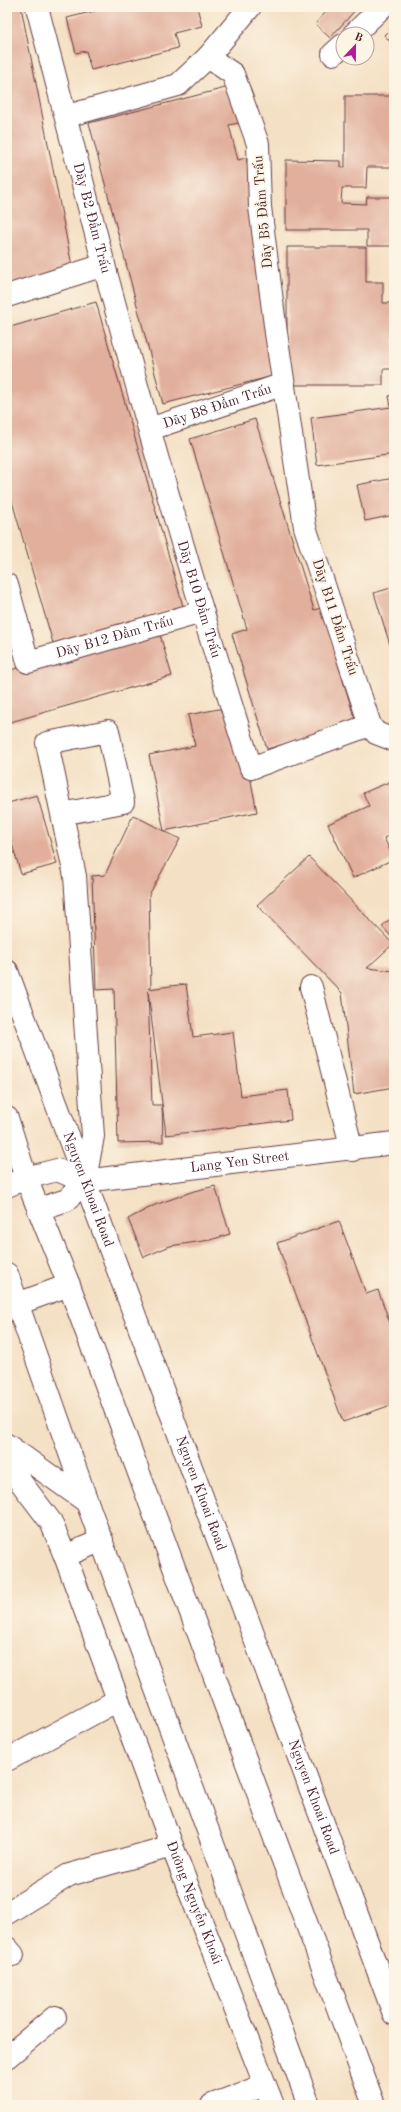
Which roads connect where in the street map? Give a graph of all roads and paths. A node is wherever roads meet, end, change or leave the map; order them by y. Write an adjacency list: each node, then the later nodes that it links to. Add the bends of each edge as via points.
1 (37, 7): 6 (street, Dãy B2 Đầm Trấu)
2 (250, 7): 5 (street)
3 (382, 7): 4 (street)
4 (362, 26)
5 (208, 57): 6 (street, via 178,85); 9 (street, Dãy B5 Đầm Trấu, via 234,74 258,144 260,207)
6 (67, 116): 7 (street, Dãy B2 Đầm Trấu)
7 (104, 265): 8 (street); 10 (street, Dãy B2 Đầm Trấu)
8 (7, 296)
9 (284, 384): 10 (street, Dãy B8 Đầm Trấu); 13 (street, Dãy B11 Đầm Trấu, via 305,527)
10 (150, 429): 12 (street, Dãy B10 Đầm Trấu)
11 (7, 586): 12 (street, Dãy B12 Đầm Trấu, via 28,662)
12 (202, 612): 13 (street, Dãy B10 Đầm Trấu, via 251,768)
13 (370, 725): 14 (street, via 376,733)
14 (394, 740)
15 (62, 814): 21 (street, via 75,876 93,1136)
16 (7, 972): 21 (street, Nguyen Khoai Road)
17 (311, 987): 20 (street)
18 (7, 1118): 22 (street)
19 (394, 1143): 20 (street, Lang Yen Street)
20 (352, 1150): 21 (street, Lang Yen Street)
21 (84, 1181): 22 (street, Lang Yen Street, via 57,1170); 23 (street, via 68,1200); 36 (street, Nguyen Khoai Road)
22 (17, 1182): 23 (street)
23 (39, 1209): 25 (street)
24 (7, 1274): 26 (street)
25 (69, 1285): 26 (street); 42 (street)
26 (12, 1304): 29 (street)
27 (7, 1445): 29 (street)
28 (7, 1464): 31 (street, via 51,1522)
29 (87, 1502): 30 (street)
30 (102, 1540): 31 (street); 41 (street)
31 (65, 1556): 32 (street)
32 (118, 1700): 33 (street); 34 (street, Đường Nguyễn Khoái)
33 (7, 1760)
34 (172, 1846): 35 (street, via 69,1875); 39 (street, Đường Nguyễn Khoái)
35 (7, 1913)
36 (394, 2014)
37 (55, 2018): 38 (street)
38 (7, 2057)
39 (269, 2095): 40 (street)
40 (212, 2105)
41 (309, 2105)
42 (374, 2105)

